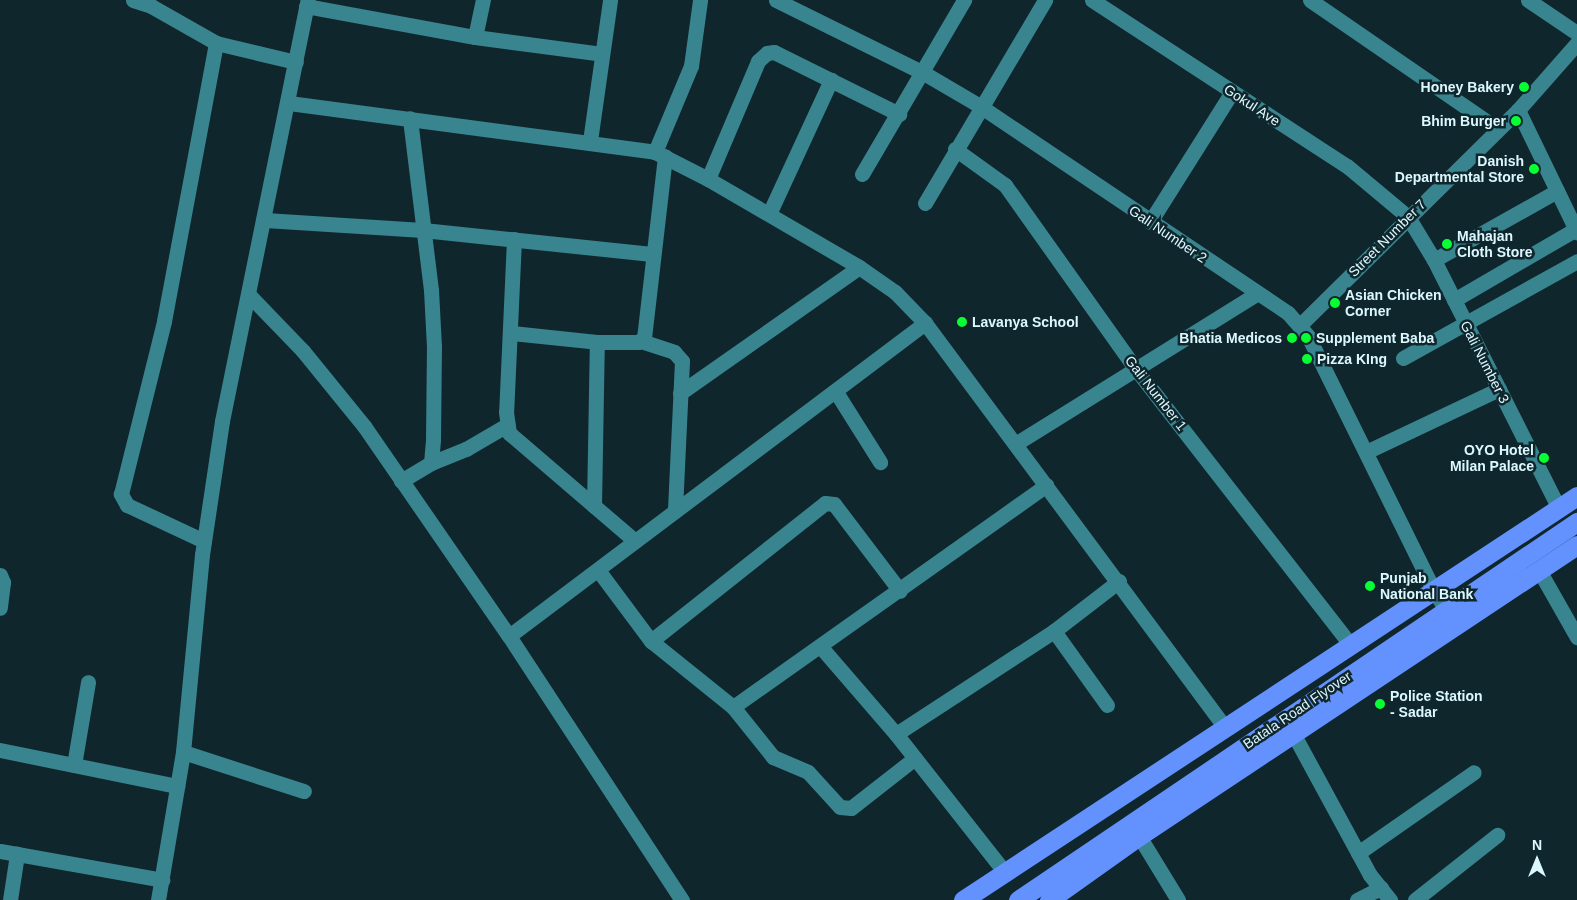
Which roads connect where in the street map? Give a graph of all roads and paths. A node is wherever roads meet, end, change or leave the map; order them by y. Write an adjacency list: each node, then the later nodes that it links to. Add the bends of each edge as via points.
1 (134, 0): 11 (street)
2 (483, 0): 14 (street)
3 (610, 0): 17 (street)
4 (700, 0): 30 (street, via 691,66)
5 (776, 0): 19 (street, Gali Number 2)
6 (1044, 0): 23 (street)
7 (1092, 0): 21 (street, Gokul Ave)
8 (1310, 0): 27 (street)
9 (1528, 0): 13 (street)
10 (959, 2): 19 (street)
11 (152, 3): 16 (street)
12 (307, 3): 14 (street); 18 (street)
13 (1577, 33)
14 (474, 36): 17 (street)
15 (1577, 42): 24 (street, Street Number 7)
16 (216, 44): 18 (street); 72 (street, via 164,321 121,494 127,505)
17 (602, 54): 28 (street)
18 (296, 62): 22 (street)
19 (922, 72): 23 (street, Gali Number 2); 25 (street)
20 (831, 80): 25 (street); 32 (street, via 774,52 762,56); 35 (street)
21 (1232, 92): 36 (street, Gokul Ave, via 1347,166); 38 (street)
22 (289, 103): 26 (street); 37 (street)
23 (980, 106): 29 (street); 38 (street, Gali Number 2)
24 (1518, 110): 27 (street, Street Number 7); 33 (street)
25 (899, 114): 31 (street)
26 (410, 118): 28 (street); 39 (street)
27 (1498, 129): 36 (street, Street Number 7)
28 (590, 141): 30 (street)
29 (955, 149): 34 (street); 56 (street, Gali Number 1, via 1005,185)
30 (660, 154): 32 (street); 42 (street)
31 (862, 174)
32 (708, 178): 35 (street)
33 (1557, 191): 40 (street); 43 (street)
34 (925, 203)
35 (769, 214): 45 (street)
36 (1408, 217): 43 (street, Gali Number 3); 50 (street, Street Number 7)
37 (265, 220): 39 (street); 47 (street)
38 (1150, 222): 46 (street, Gali Number 2)
39 (423, 230): 41 (street); 64 (street, via 434,347)
40 (1576, 230): 48 (street)
41 (514, 239): 42 (street); 52 (street)
42 (652, 254): 53 (street, via 646,333)
43 (1434, 260): 48 (street, Gali Number 3)
44 (1577, 261): 51 (street)
45 (859, 267): 49 (street, via 895,292); 59 (street)
46 (1256, 294): 50 (street, Gali Number 2); 56 (street)
47 (248, 295): 65 (street, via 330,382); 72 (street, via 222,421)
48 (1454, 300): 51 (street, Gali Number 3)
49 (925, 322): 58 (street); 61 (street)
50 (1300, 324): 62 (street, Gali Number 2)
51 (1466, 324): 55 (street); 57 (street, Gali Number 3)
52 (512, 333): 54 (street); 60 (street)
53 (641, 341): 54 (street); 59 (street, via 680,357)
54 (597, 342): 68 (street)
55 (1403, 358)
56 (1135, 368): 61 (street); 87 (street, Gali Number 1)
57 (1499, 389): 62 (street); 69 (street, Gali Number 3)
58 (836, 392): 63 (street); 70 (street)
59 (680, 393): 70 (street)
60 (507, 426): 64 (street, via 466,449); 68 (street, via 513,438)
61 (1017, 443): 66 (street)
62 (1368, 452): 80 (street, Gali Number 2)
63 (880, 462)
64 (431, 463): 65 (street)
65 (401, 481): 84 (street)
66 (1046, 485): 78 (street); 79 (street)
67 (1577, 496): 69 (main road)
68 (594, 506): 73 (street)
69 (1559, 509): 80 (main road)
70 (675, 511): 73 (street)
71 (1577, 522): 114 (main road, Batala Road Flyover, bridge)
72 (204, 541): 96 (street)
73 (635, 541): 75 (street)
74 (1576, 547): 76 (main road)
75 (598, 570): 84 (street); 86 (street)
76 (1540, 572): 82 (main road); 85 (street)
77 (0, 575): 81 (street, via 3,582)
78 (1119, 581): 83 (street); 92 (street)
79 (900, 590): 86 (street, via 834,504 826,503); 88 (street)
80 (1434, 590): 82 (street, Gali Number 2); 87 (main road)
81 (0, 608)
82 (1457, 627): 94 (main road)
83 (1054, 631): 90 (street); 93 (street)
84 (510, 636): 112 (street)
85 (1577, 637)
86 (651, 641): 91 (street)
87 (1351, 645): 92 (main road)
88 (820, 646): 91 (street); 93 (street)
89 (88, 682): 98 (street)
90 (1107, 705)
91 (733, 707): 97 (street, via 773,757 782,764 808,772 843,808 851,808)
92 (1224, 726): 107 (main road)
93 (896, 734): 97 (street)
94 (1294, 735): 103 (main road); 105 (street)
95 (0, 750): 98 (street)
96 (183, 752): 100 (street); 101 (street)
97 (915, 758): 107 (street)
98 (74, 765): 100 (street)
99 (1474, 772): 105 (street)
100 (176, 786): 108 (street)
101 (304, 791)
102 (1497, 835): 118 (street)
103 (1139, 836): 115 (main road); 116 (street)
104 (0, 851): 106 (street)
105 (1358, 853): 109 (street)
106 (17, 854): 108 (street); 110 (street)
107 (1006, 874): 113 (main road)
108 (162, 880): 111 (street)
109 (1385, 894): 117 (street)
110 (10, 900)
111 (158, 900)
112 (682, 900)
113 (963, 900)
114 (1018, 900)
115 (1049, 900)
116 (1178, 900)
117 (1357, 900)
118 (1415, 900)

